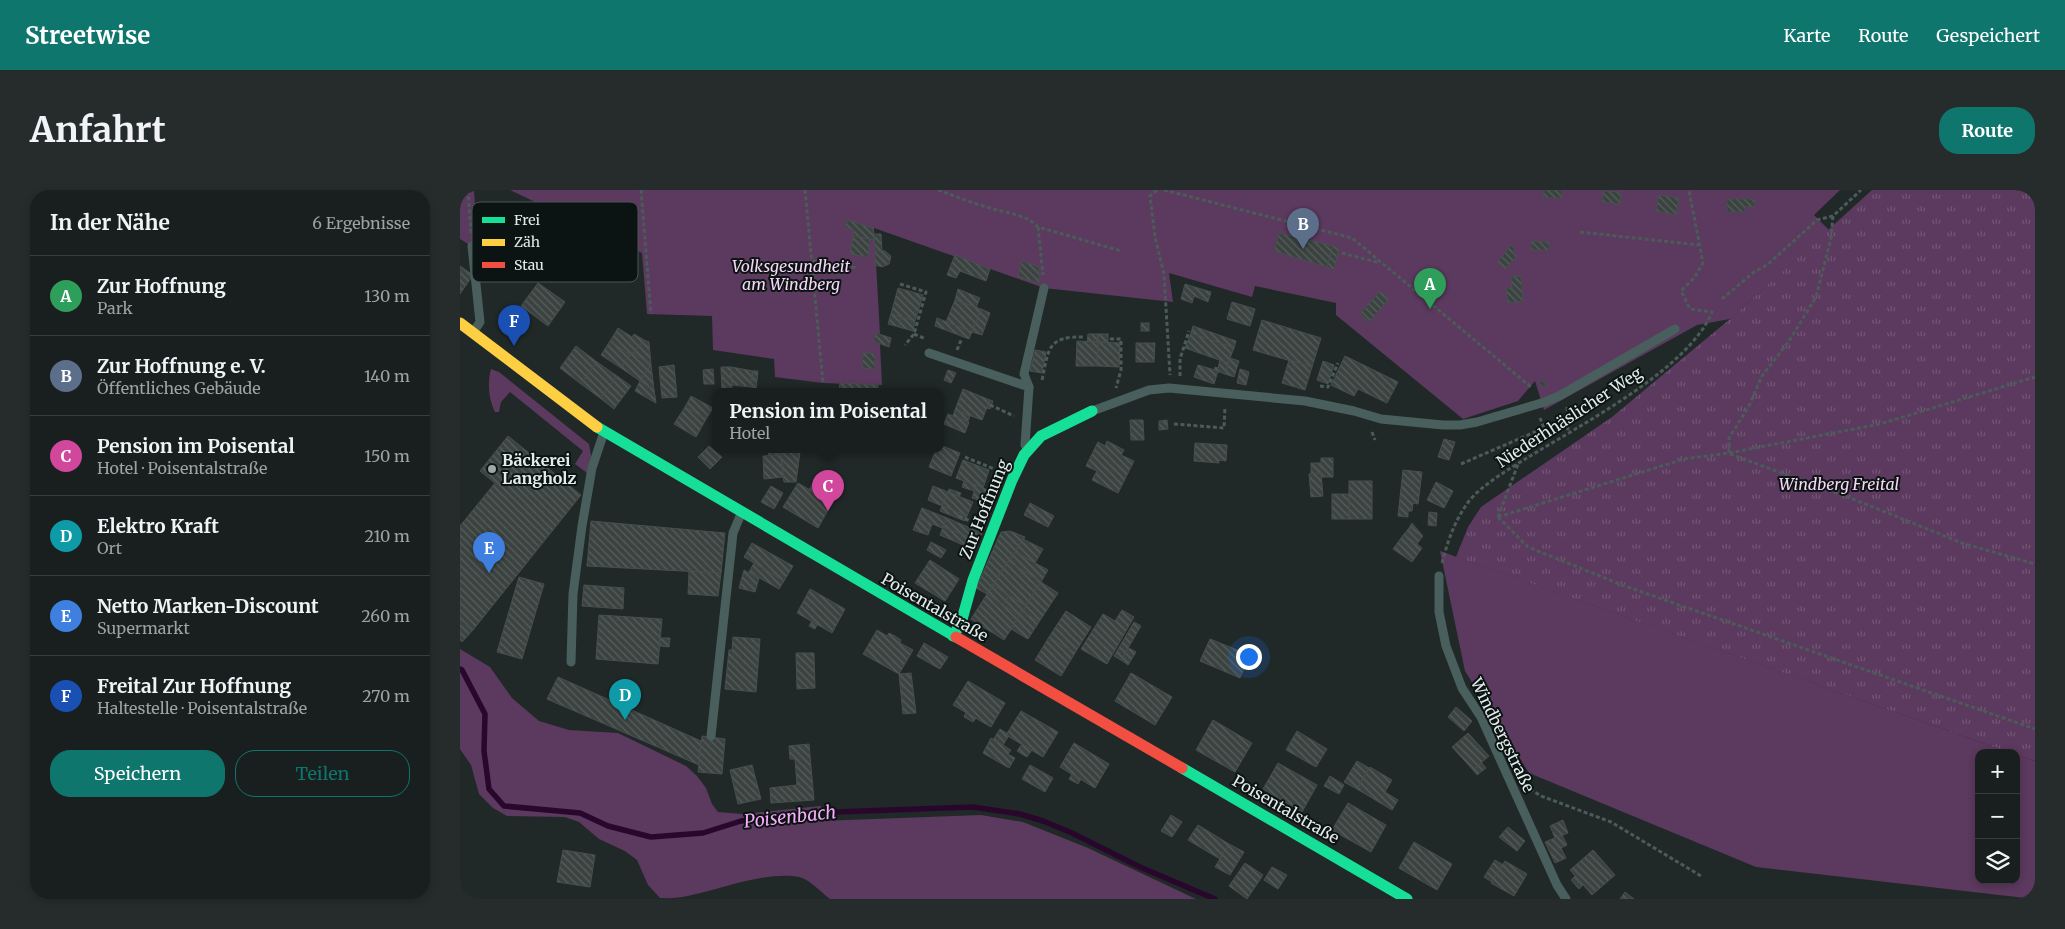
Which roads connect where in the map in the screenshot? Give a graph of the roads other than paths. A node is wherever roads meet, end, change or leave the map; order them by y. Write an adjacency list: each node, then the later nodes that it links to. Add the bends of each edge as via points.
1 (476, 282): 5 (lane, via 480,322)
2 (1044, 288): 7 (lane, via 1024,374)
3 (460, 323): 5 (main road, Poisentalstraße)
4 (1675, 329): 8 (lane, Zur Hoffnung, via 1559,396 1460,425 1381,419 1305,402 1169,388 1150,390)
5 (473, 333): 9 (main road, Poisentalstraße)
6 (929, 353): 7 (lane)
7 (1029, 387): 10 (lane)
8 (1092, 411): 10 (main road, Zur Hoffnung, via 1041,436)
9 (604, 432): 11 (main road, Poisentalstraße); 14 (lane, via 592,468 582,526)
10 (1024, 455): 13 (main road, Zur Hoffnung, via 973,580 961,623)
11 (742, 513): 13 (main road, Poisentalstraße); 15 (lane, via 733,533)
12 (1439, 576): 17 (lane, Windbergstraße, via 1439,612 1446,646 1462,688 1481,717)
13 (953, 636): 16 (main road, Poisentalstraße)
14 (571, 662)
15 (711, 736)
16 (1406, 899)
17 (1566, 899)

